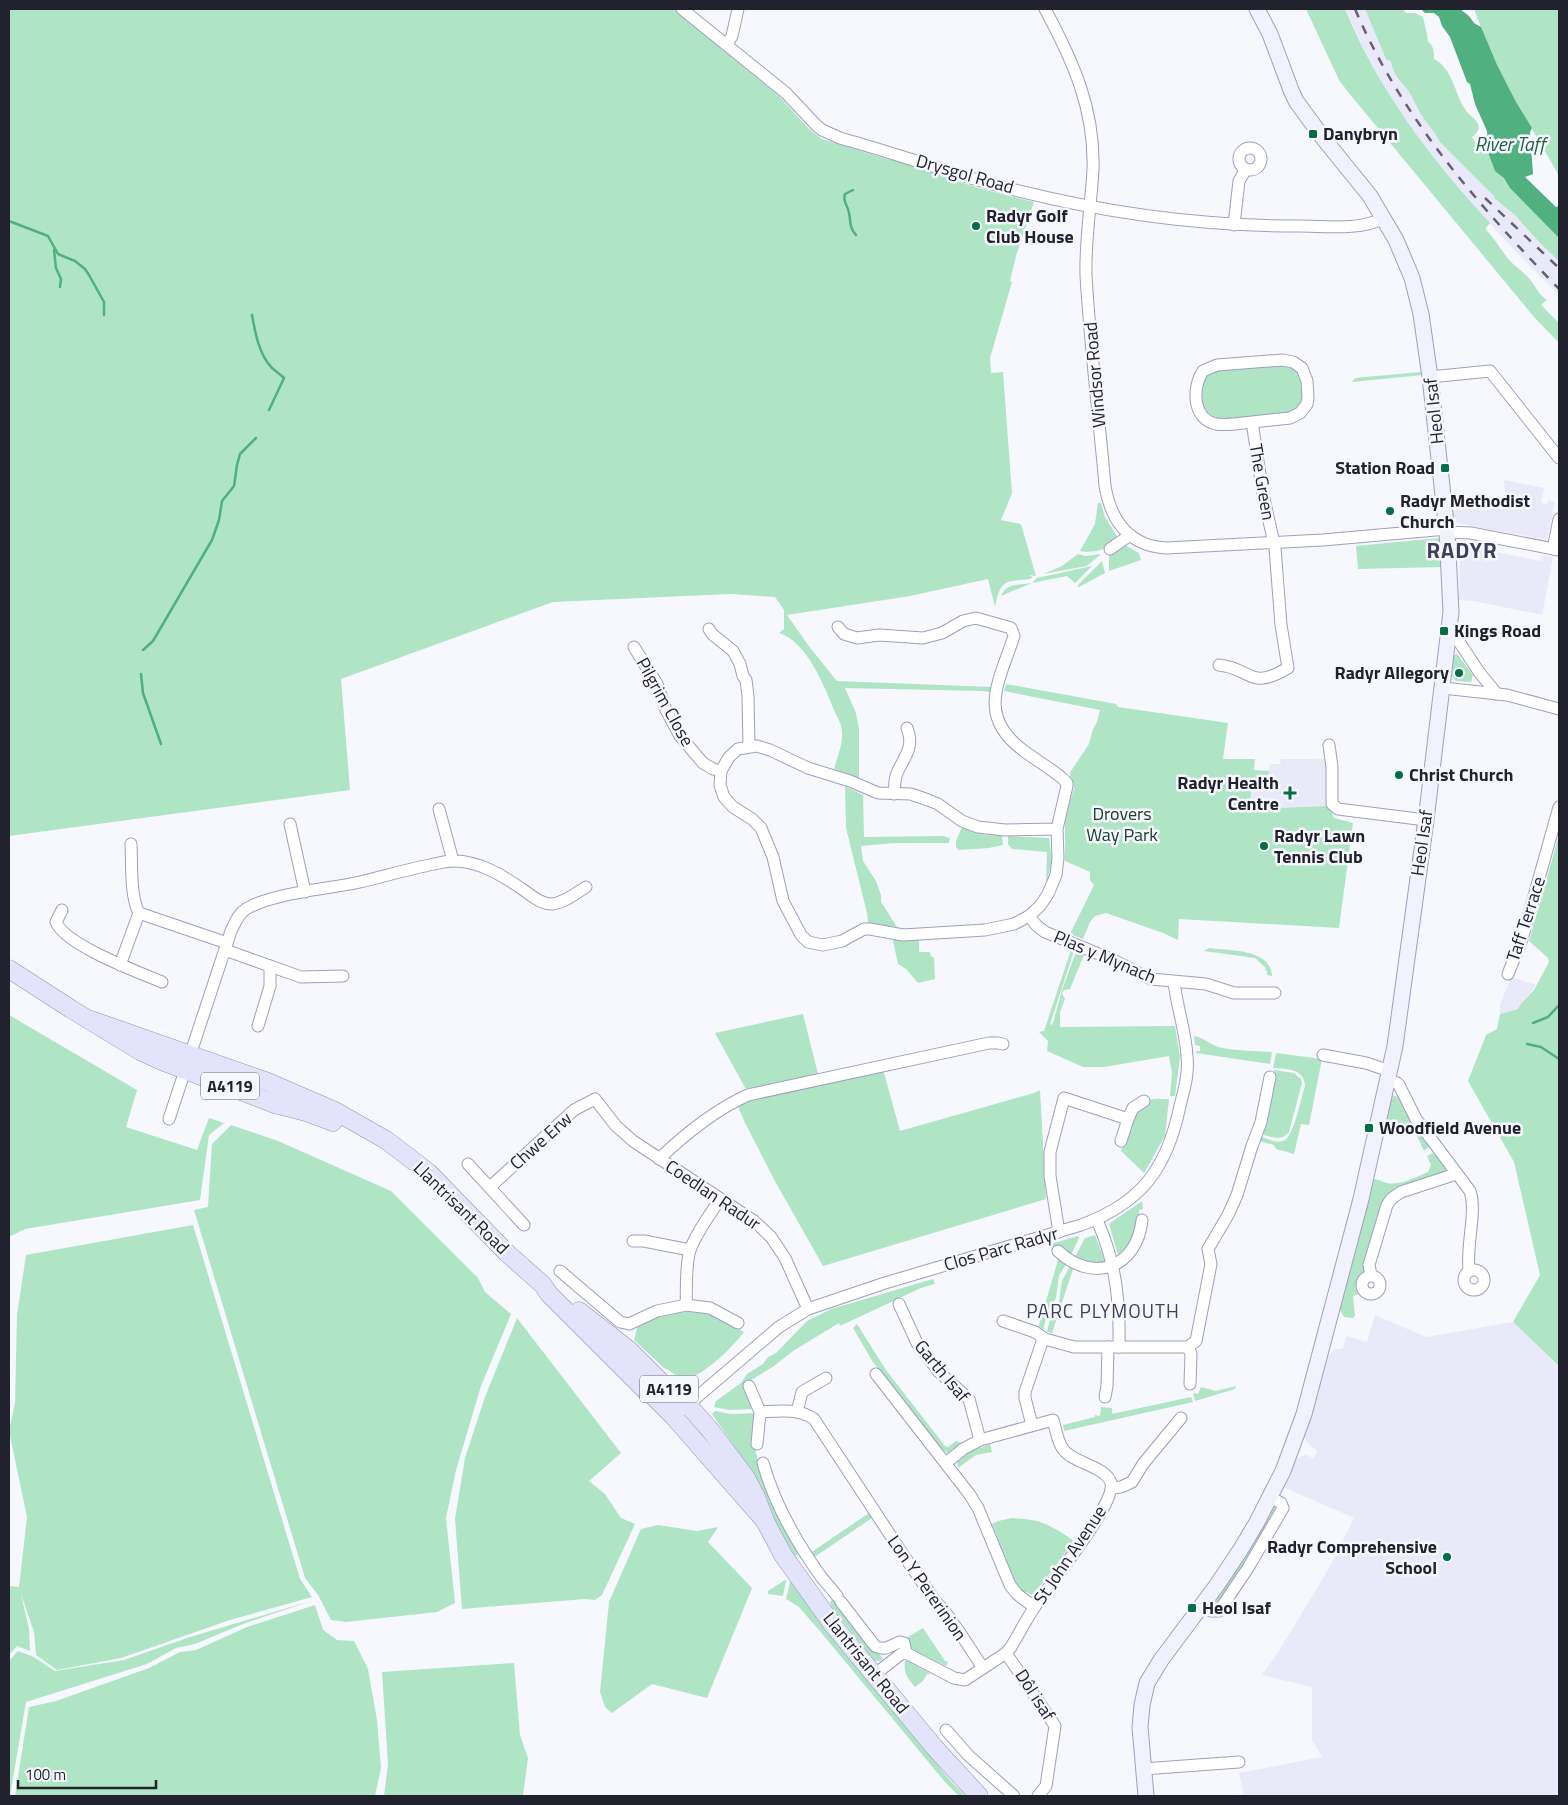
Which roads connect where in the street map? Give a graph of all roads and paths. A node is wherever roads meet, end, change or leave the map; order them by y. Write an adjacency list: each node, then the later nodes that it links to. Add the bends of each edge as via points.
1 (682, 9): 5 (street, Drysgol Road)
2 (738, 9): 5 (street)
3 (1045, 9): 7 (street, Windsor Road, via 1074,68 1086,102 1093,157)
4 (1257, 9): 8 (main road, Heol Isaf, via 1296,101)
5 (727, 44): 7 (street, Drysgol Road, via 829,134 993,184)
6 (1246, 169): 9 (street, via 1239,181)
7 (1090, 206): 9 (street, Drysgol Road); 15 (street, Windsor Road, via 1086,274 1105,486 1112,513)
8 (1384, 218): 9 (street, Drysgol Road, via 1363,226); 10 (main road, Heol Isaf, via 1415,288)
9 (1234, 225)
10 (1430, 377): 12 (street, via 1490,370); 14 (main road, Heol Isaf)
11 (1252, 422): 11 (street, The Green, via 1218,424 1204,418 1198,409 1196,387 1203,371 1217,365 1283,360 1298,365 1305,373 1308,386 1308,398 1300,413 1290,418); 16 (street, The Green)
12 (1559, 458)
13 (1559, 519): 18 (street)
14 (1447, 530): 16 (street, Windsor Road); 18 (street); 20 (main road, Heol Isaf, via 1452,592)
15 (1130, 536): 16 (street, Windsor Road, via 1158,547); 17 (street)
16 (1274, 542): 23 (street, The Green, via 1288,668 1261,679)
17 (1110, 549)
18 (1556, 549)
19 (838, 628): 36 (street, via 857,638 879,635 923,638 942,634 963,621 976,618 1011,628 1014,636 997,690 995,716 1000,728 1024,752 1067,783)
20 (1450, 628): 24 (main road, Heol Isaf); 25 (street)
21 (709, 629): 29 (street, via 733,651 746,680)
22 (634, 648): 30 (street, Pilgrim Close, via 657,684 680,736 703,763)
23 (1219, 665)
24 (1443, 688): 25 (street); 34 (main road, Heol Isaf)
25 (1497, 694): 26 (street)
26 (1559, 709)
27 (907, 728): 31 (street, via 910,746 897,774)
28 (1328, 745): 34 (street, via 1334,808)
29 (749, 746): 30 (street, via 733,753); 31 (street, via 770,750 868,790)
30 (721, 771): 43 (street, via 720,785 724,797 760,828 773,857 783,901 808,942 832,944 864,929 903,935 996,929)
31 (894, 794): 36 (street, via 911,794 928,800 978,827)
32 (1559, 806): 48 (street, Taff Terrace, via 1522,939)
33 (439, 809): 38 (street)
34 (1426, 820): 57 (main road, Heol Isaf)
35 (290, 824): 40 (street)
36 (1057, 830): 43 (street, via 1056,875 1048,894)
37 (131, 844): 42 (street, via 133,884)
38 (453, 861): 39 (street, via 473,863 487,869 534,898 551,904); 40 (street)
39 (586, 887)
40 (305, 892): 44 (street, via 270,899 245,910 238,918)
41 (62, 910): 45 (street, via 56,922 63,933)
42 (139, 913): 44 (street); 45 (street)
43 (1029, 916): 51 (street, Plas y Mynach, via 1045,932 1151,979)
44 (226, 947): 46 (street); 56 (street)
45 (120, 965): 50 (street)
46 (270, 966): 49 (street, via 301,977); 53 (street, via 270,986)
47 (9, 969): 56 (main road, Llantrisant Road / A4119, via 90,1020)
48 (1508, 974)
49 (343, 976)
50 (162, 982)
51 (1174, 982): 52 (street, Plas y Mynach, via 1206,984 1234,993); 69 (street, Clos Parc Radyr, via 1188,1066 1172,1139 1144,1186 1121,1206)
52 (1275, 993)
53 (258, 1026)
54 (1003, 1044): 64 (street, via 989,1043 748,1095 720,1111)
55 (1323, 1055): 57 (street, via 1366,1063)
56 (188, 1063): 61 (street); 80 (main road, Llantrisant Road / A4119, via 268,1082 335,1111 377,1135 428,1172)
57 (1389, 1076): 66 (street, via 1397,1082 1416,1119); 115 (main road, Heol Isaf, via 1361,1199 1304,1414 1286,1464 1241,1549 1147,1683 1141,1713)
58 (1270, 1077): 88 (street, via 1261,1122 1237,1195 1208,1249 1211,1264 1196,1341)
59 (595, 1100): 64 (street, Coedlan Radur, via 616,1126); 67 (street, Chwe Erw, via 574,1110)
60 (1144, 1101): 62 (street, via 1133,1108)
61 (169, 1119)
62 (1128, 1119): 63 (street); 72 (street, via 1064,1098 1050,1152 1050,1176)
63 (1121, 1141)
64 (659, 1159): 68 (street, Coedlan Radur)
65 (468, 1164): 67 (street)
66 (1456, 1174): 77 (street, via 1472,1197); 79 (street, via 1401,1192 1391,1199 1369,1265)
67 (490, 1188): 71 (street)
68 (720, 1199): 74 (street); 83 (street, Coedlan Radur, via 754,1221 771,1237 785,1258)
69 (1097, 1220): 72 (street, Clos Parc Radyr); 76 (street)
70 (1142, 1220): 76 (street, via 1134,1247 1126,1258)
71 (524, 1224)
72 (1059, 1232): 83 (street, Clos Parc Radyr)
73 (633, 1241): 74 (street)
74 (690, 1250): 82 (street)
75 (1058, 1251): 76 (street, via 1084,1267)
76 (1113, 1266): 87 (street, via 1118,1296)
77 (1469, 1270)
78 (560, 1271): 82 (street, via 620,1322 629,1324 657,1311)
79 (1372, 1275)
80 (543, 1285): 94 (main road, Llantrisant Road / A4119, via 553,1289 629,1350); 97 (main road, Llantrisant Road / A4119)
81 (899, 1304): 100 (street, Garth Isaf, via 917,1343 939,1372 969,1399)
82 (686, 1305): 85 (street, via 710,1308)
83 (808, 1309): 94 (street, Clos Parc Radyr, via 778,1327)
84 (1003, 1321): 86 (street)
85 (738, 1323)
86 (1045, 1339): 87 (street, via 1074,1347); 99 (street, via 1025,1392)
87 (1113, 1347): 88 (street); 93 (street)
88 (1188, 1347): 91 (street, via 1191,1354)
89 (876, 1374): 103 (street)
90 (826, 1378): 96 (street, via 802,1392)
91 (1190, 1384)
92 (749, 1386): 95 (street)
93 (1105, 1397)
94 (688, 1405): 97 (street, Clos Parc Radyr); 105 (main road, Llantrisant Road / A4119, via 735,1462 756,1497)
95 (760, 1412): 96 (street); 101 (street)
96 (797, 1412): 111 (street, Lon Y Pererinion, via 814,1418)
97 (674, 1417): 105 (main road, Llantrisant Road / A4119)
98 (1181, 1418): 104 (street, via 1142,1464 1132,1482)
99 (1032, 1425): 100 (street, St John Avenue); 104 (street, St John Avenue, via 1053,1420 1064,1451 1106,1475)
100 (980, 1440): 103 (street, St John Avenue)
101 (757, 1444)
102 (763, 1463): 106 (street, St John Avenue, via 779,1508 823,1580)
103 (946, 1463): 108 (street, via 974,1502 1013,1590)
104 (1111, 1488): 108 (street, St John Avenue, via 1106,1503 1077,1549)
105 (765, 1521): 107 (main road, Llantrisant Road / A4119, via 783,1555)
106 (837, 1596): 107 (street); 109 (street, St John Avenue, via 876,1646 886,1649 900,1642 904,1643)
107 (817, 1601): 112 (main road, Llantrisant Road / A4119)
108 (1034, 1608): 110 (street, St John Avenue)
109 (906, 1653): 111 (street, St John Avenue, via 960,1680); 112 (street)
110 (1006, 1653): 111 (street, St John Avenue); 118 (street, Dôl isaf, via 1055,1726 1046,1786)
111 (983, 1668)
112 (874, 1676): 116 (main road, Llantrisant Road / A4119)
113 (946, 1730): 117 (street, via 974,1761)
114 (1240, 1762): 115 (street)
115 (1143, 1769): 119 (main road, Heol Isaf)
116 (979, 1796)
117 (1014, 1796)
118 (1038, 1796)
119 (1146, 1796)

